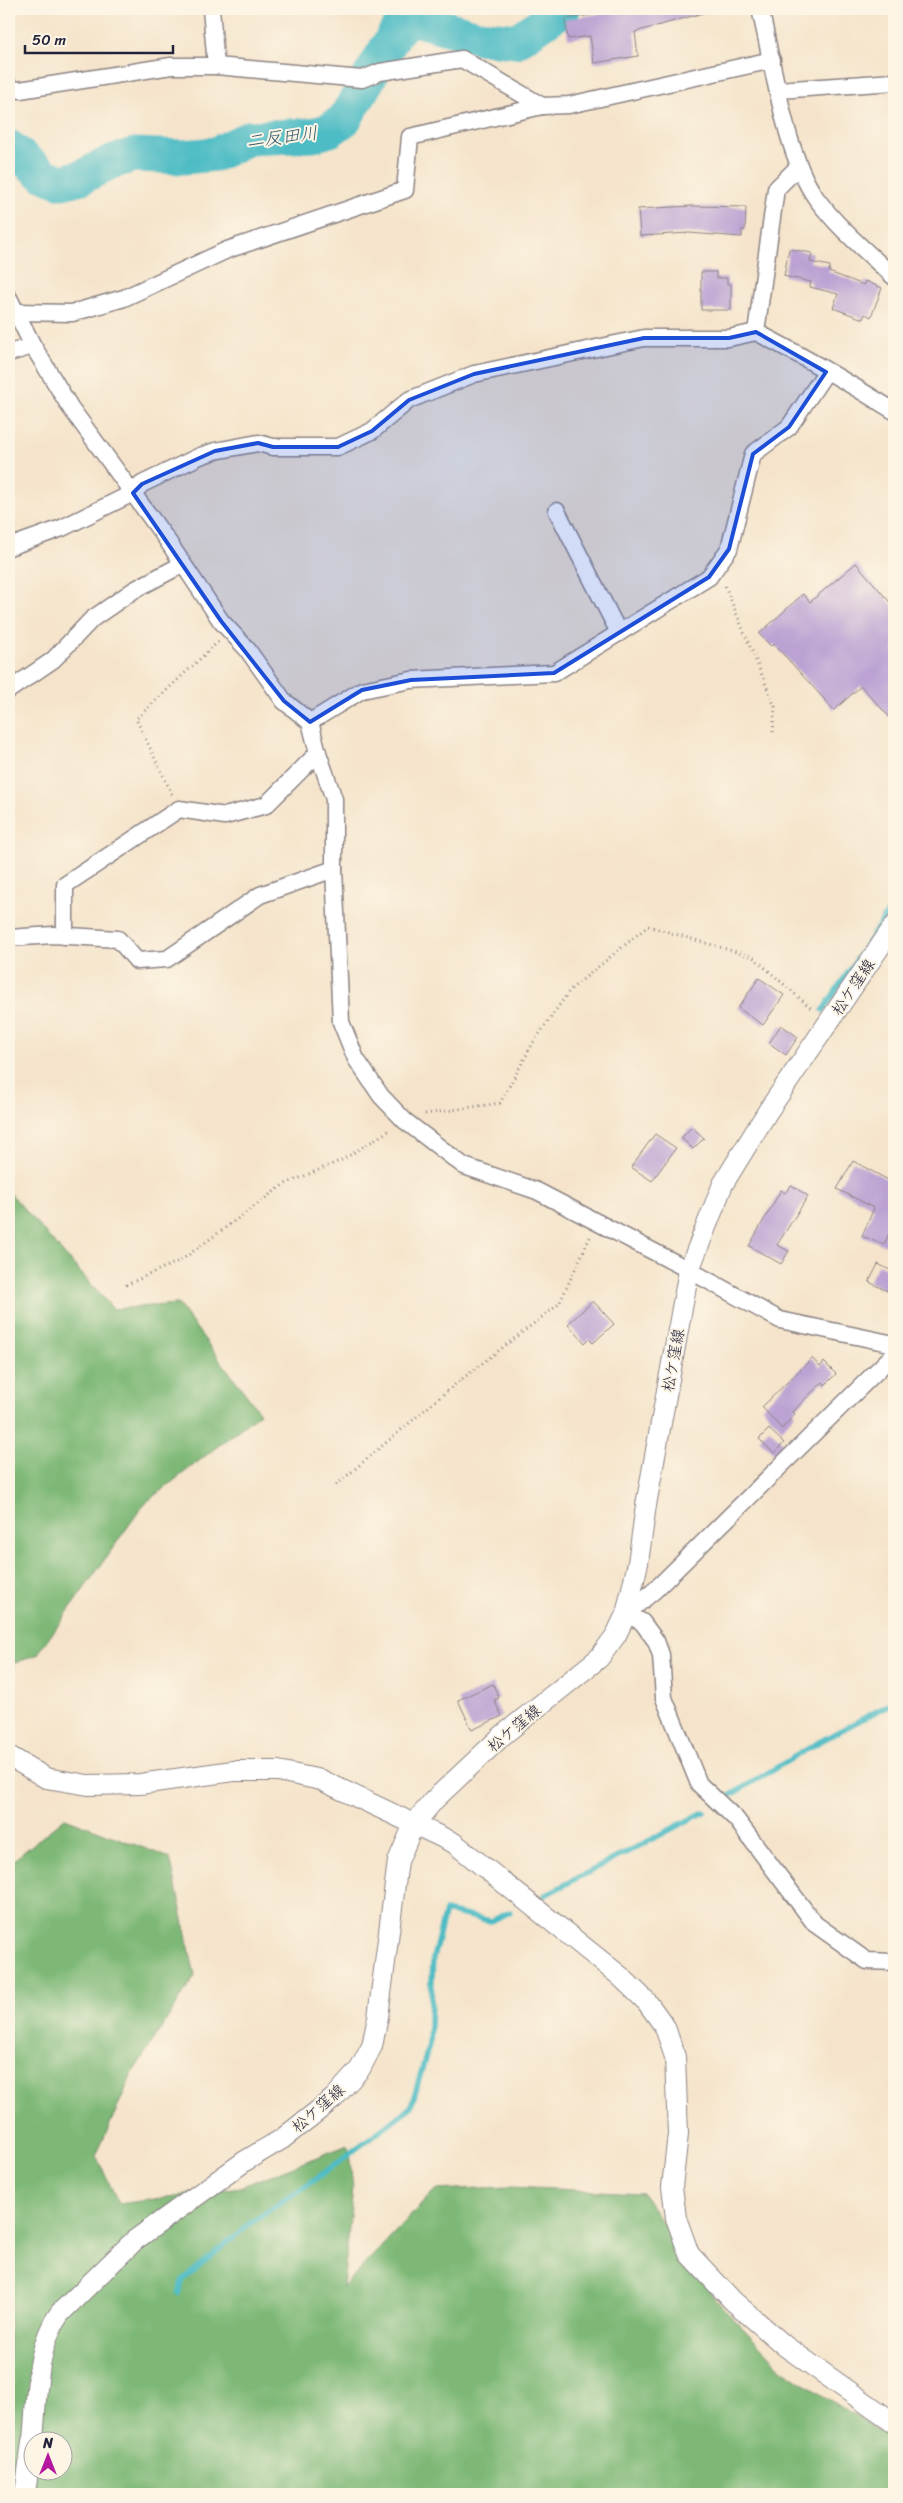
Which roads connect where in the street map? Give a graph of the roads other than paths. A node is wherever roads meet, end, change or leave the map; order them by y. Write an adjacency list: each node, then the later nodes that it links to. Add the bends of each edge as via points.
1 (211, 9): 4 (street)
2 (760, 9): 3 (street)
3 (772, 60): 7 (street); 8 (street, via 569,105)
4 (216, 66): 6 (street, via 171,66 20,90); 8 (street, via 362,79 380,72 462,59)
5 (894, 82): 7 (street)
6 (9, 88)
7 (778, 90): 9 (street)
8 (542, 106): 11 (street, via 410,137 405,190 228,250 124,298 72,313)
9 (799, 166): 10 (street, via 816,198 845,232); 12 (street, via 776,189)
10 (894, 276)
11 (12, 305): 13 (street)
12 (756, 332): 15 (street); 17 (street, via 729,338 644,338 474,374 409,400 372,431 338,447 258,444 215,451 142,484)
13 (33, 346): 14 (street); 17 (street, via 70,407)
14 (9, 353)
15 (826, 372): 16 (street, via 844,379); 21 (street, via 789,427 753,454 729,549 709,577)
16 (894, 411)
17 (133, 493): 19 (street, via 62,528); 20 (street)
18 (557, 511): 21 (street)
19 (9, 548)
20 (183, 564): 22 (street, via 134,590 92,619 52,660); 23 (street, via 284,701)
21 (619, 633): 23 (street, via 554,673 411,680 362,690)
22 (9, 690)
23 (310, 722): 24 (street)
24 (318, 753): 25 (street, via 334,799); 27 (street, via 266,804 225,816 179,809 66,884)
25 (334, 869): 27 (street, via 260,895 167,959 137,961 118,939); 29 (street, via 341,1022 361,1066 381,1096 405,1121 464,1166 537,1191)
26 (894, 926): 29 (street, 松ケ窪線, via 768,1111 723,1184)
27 (66, 936): 28 (street)
28 (9, 938)
29 (689, 1270): 30 (street, via 780,1320); 32 (street, 松ケ窪線, via 638,1563)
30 (894, 1344)
31 (894, 1354): 32 (street, via 655,1590)
32 (626, 1614): 34 (street, 松ケ窪線, via 599,1658 503,1736 434,1800); 35 (street, via 642,1622 656,1641 661,1655 664,1698 699,1784 736,1819 815,1924 868,1961)
33 (9, 1756): 34 (street, via 46,1778 88,1785 140,1784 233,1771 278,1771 321,1780)
34 (414, 1824): 36 (street, via 454,1843 620,1976 647,2002 665,2027 675,2057 678,2134 672,2187 676,2218 689,2254 733,2302 785,2346); 37 (street, 松ケ窪線, via 398,1861 378,2017 372,2046 360,2069 334,2098 282,2139 245,2161 135,2240 60,2313 51,2325 43,2350)
35 (894, 1962)
36 (894, 2423)
37 (34, 2430)
38 (29, 2480): 39 (street, 松ケ窪線)
39 (24, 2494)

